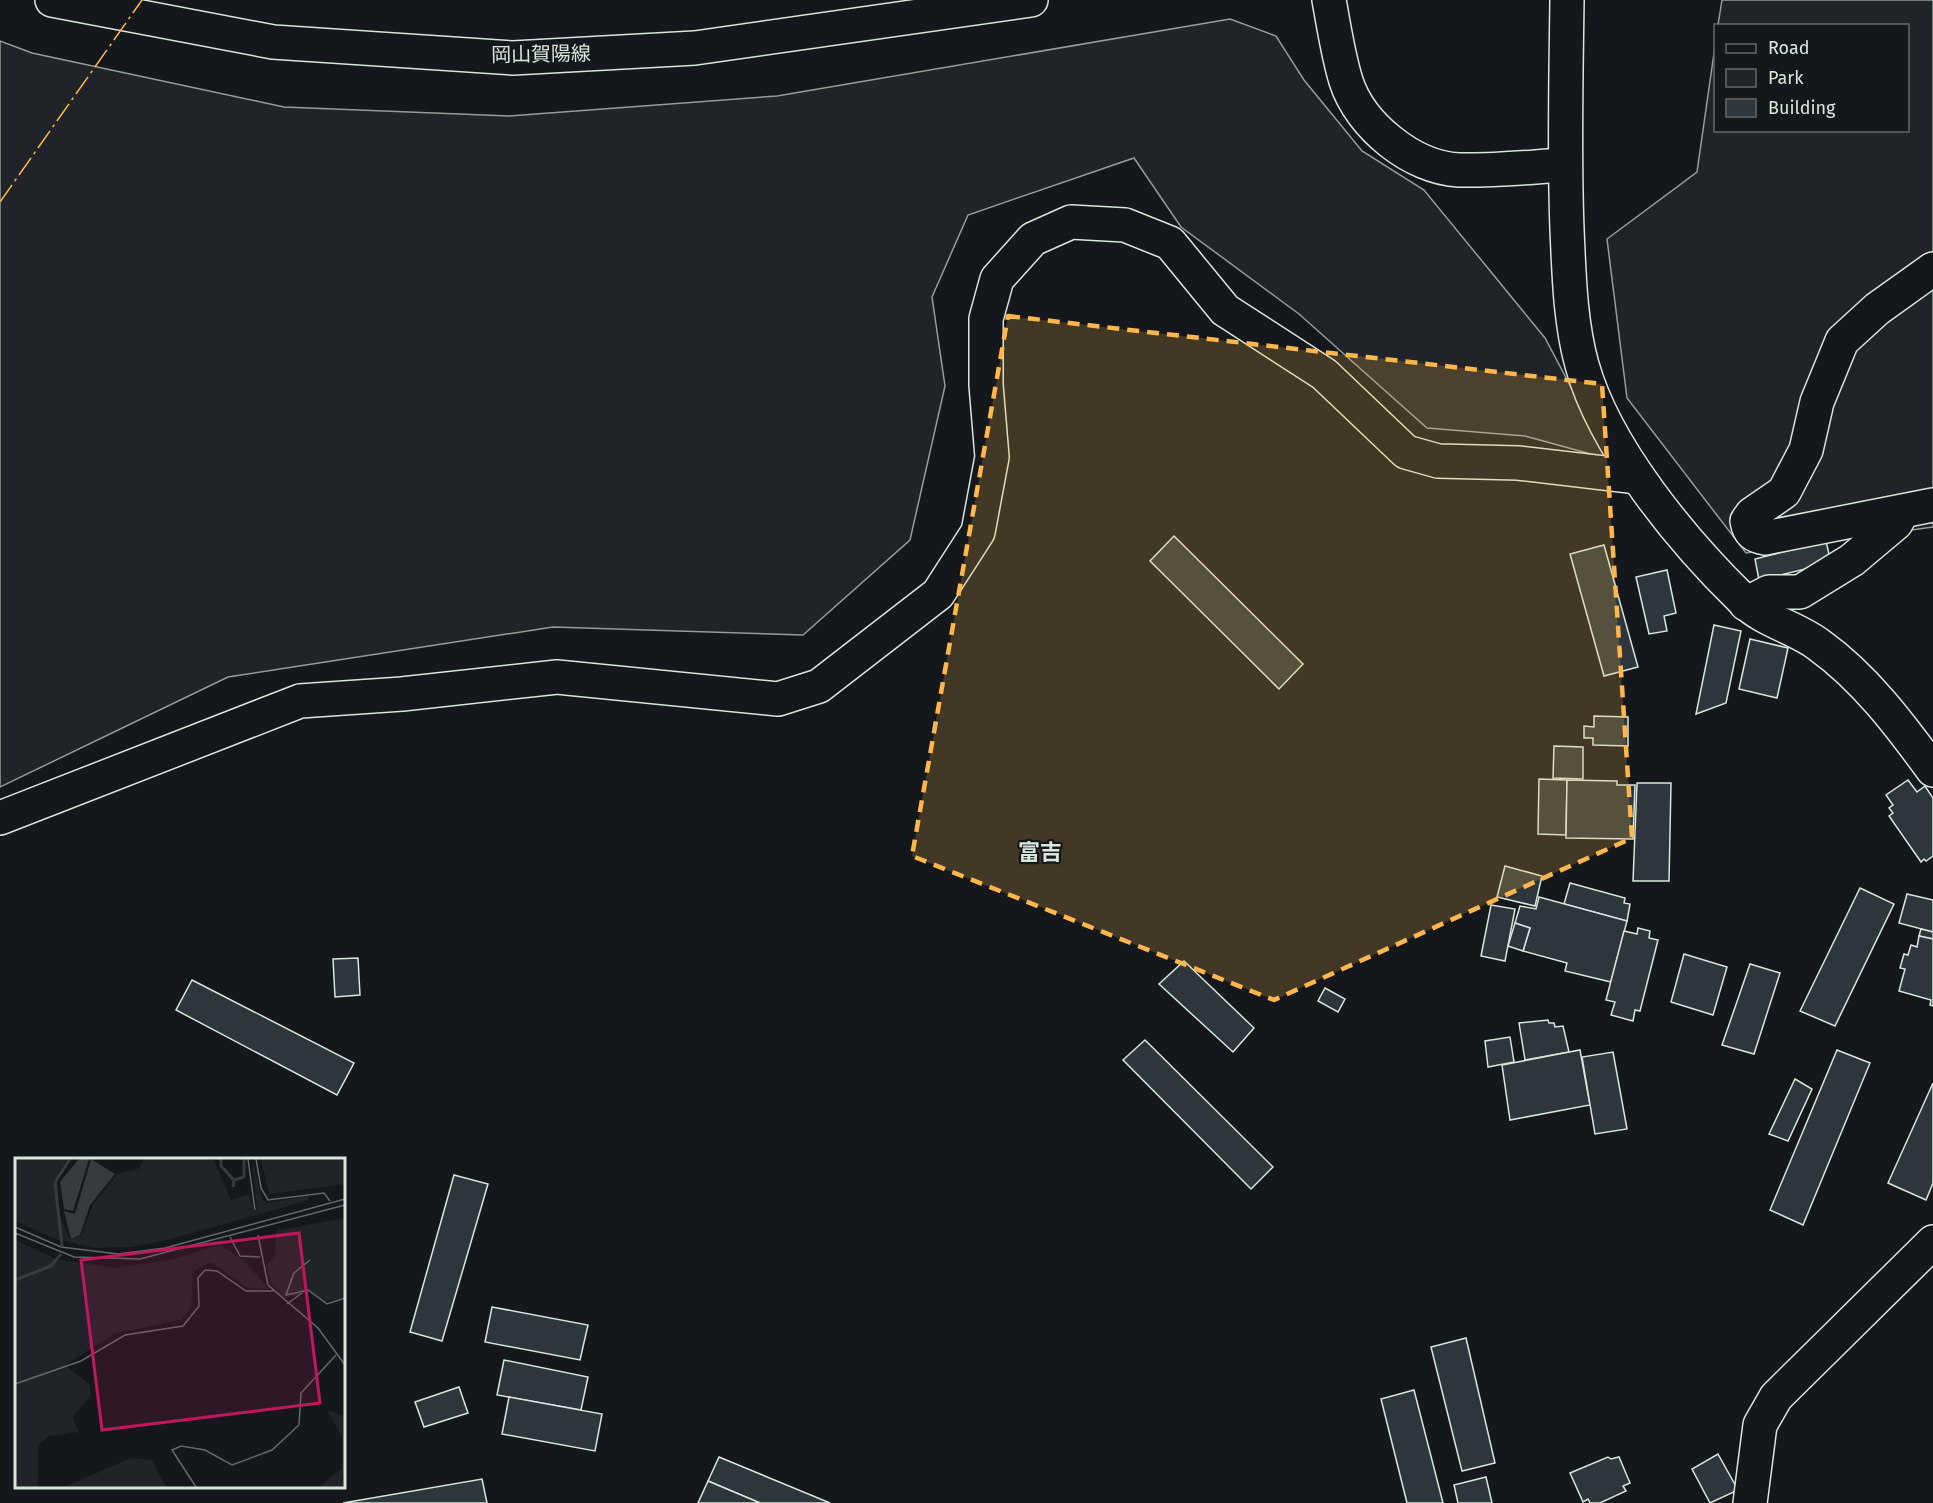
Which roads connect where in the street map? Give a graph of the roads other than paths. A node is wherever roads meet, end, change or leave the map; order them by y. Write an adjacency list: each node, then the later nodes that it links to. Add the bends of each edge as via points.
1 (1031, 0): 4 (street, 岡山賀陽線, via 695,48 513,58 273,42)
2 (1329, 0): 5 (street, via 1347,83 1363,112 1387,138 1418,160 1457,170)
3 (1567, 0): 5 (street)
4 (59, 2)
5 (1564, 165): 7 (street, via 1569,284 1582,365 1606,422)
6 (1933, 269): 8 (street, via 1877,309 1842,341 1816,402 1806,450 1784,492 1747,521 1756,537 1765,538)
7 (1638, 477): 9 (street, via 1693,547); 11 (street, via 1518,463 1438,461 1406,452 1324,374 1225,310 1170,243 1125,225 1071,222 1033,239 997,279 986,319 992,457 978,532 938,594 819,686 778,699 557,677 300,701)
8 (1918, 508): 9 (street, via 1852,560 1800,592 1769,592)
9 (1746, 604): 10 (street, via 1827,651 1868,688)
10 (1933, 770)
11 (0, 818)
12 (1933, 1242): 13 (street, via 1776,1397 1761,1425)
13 (1750, 1503)

